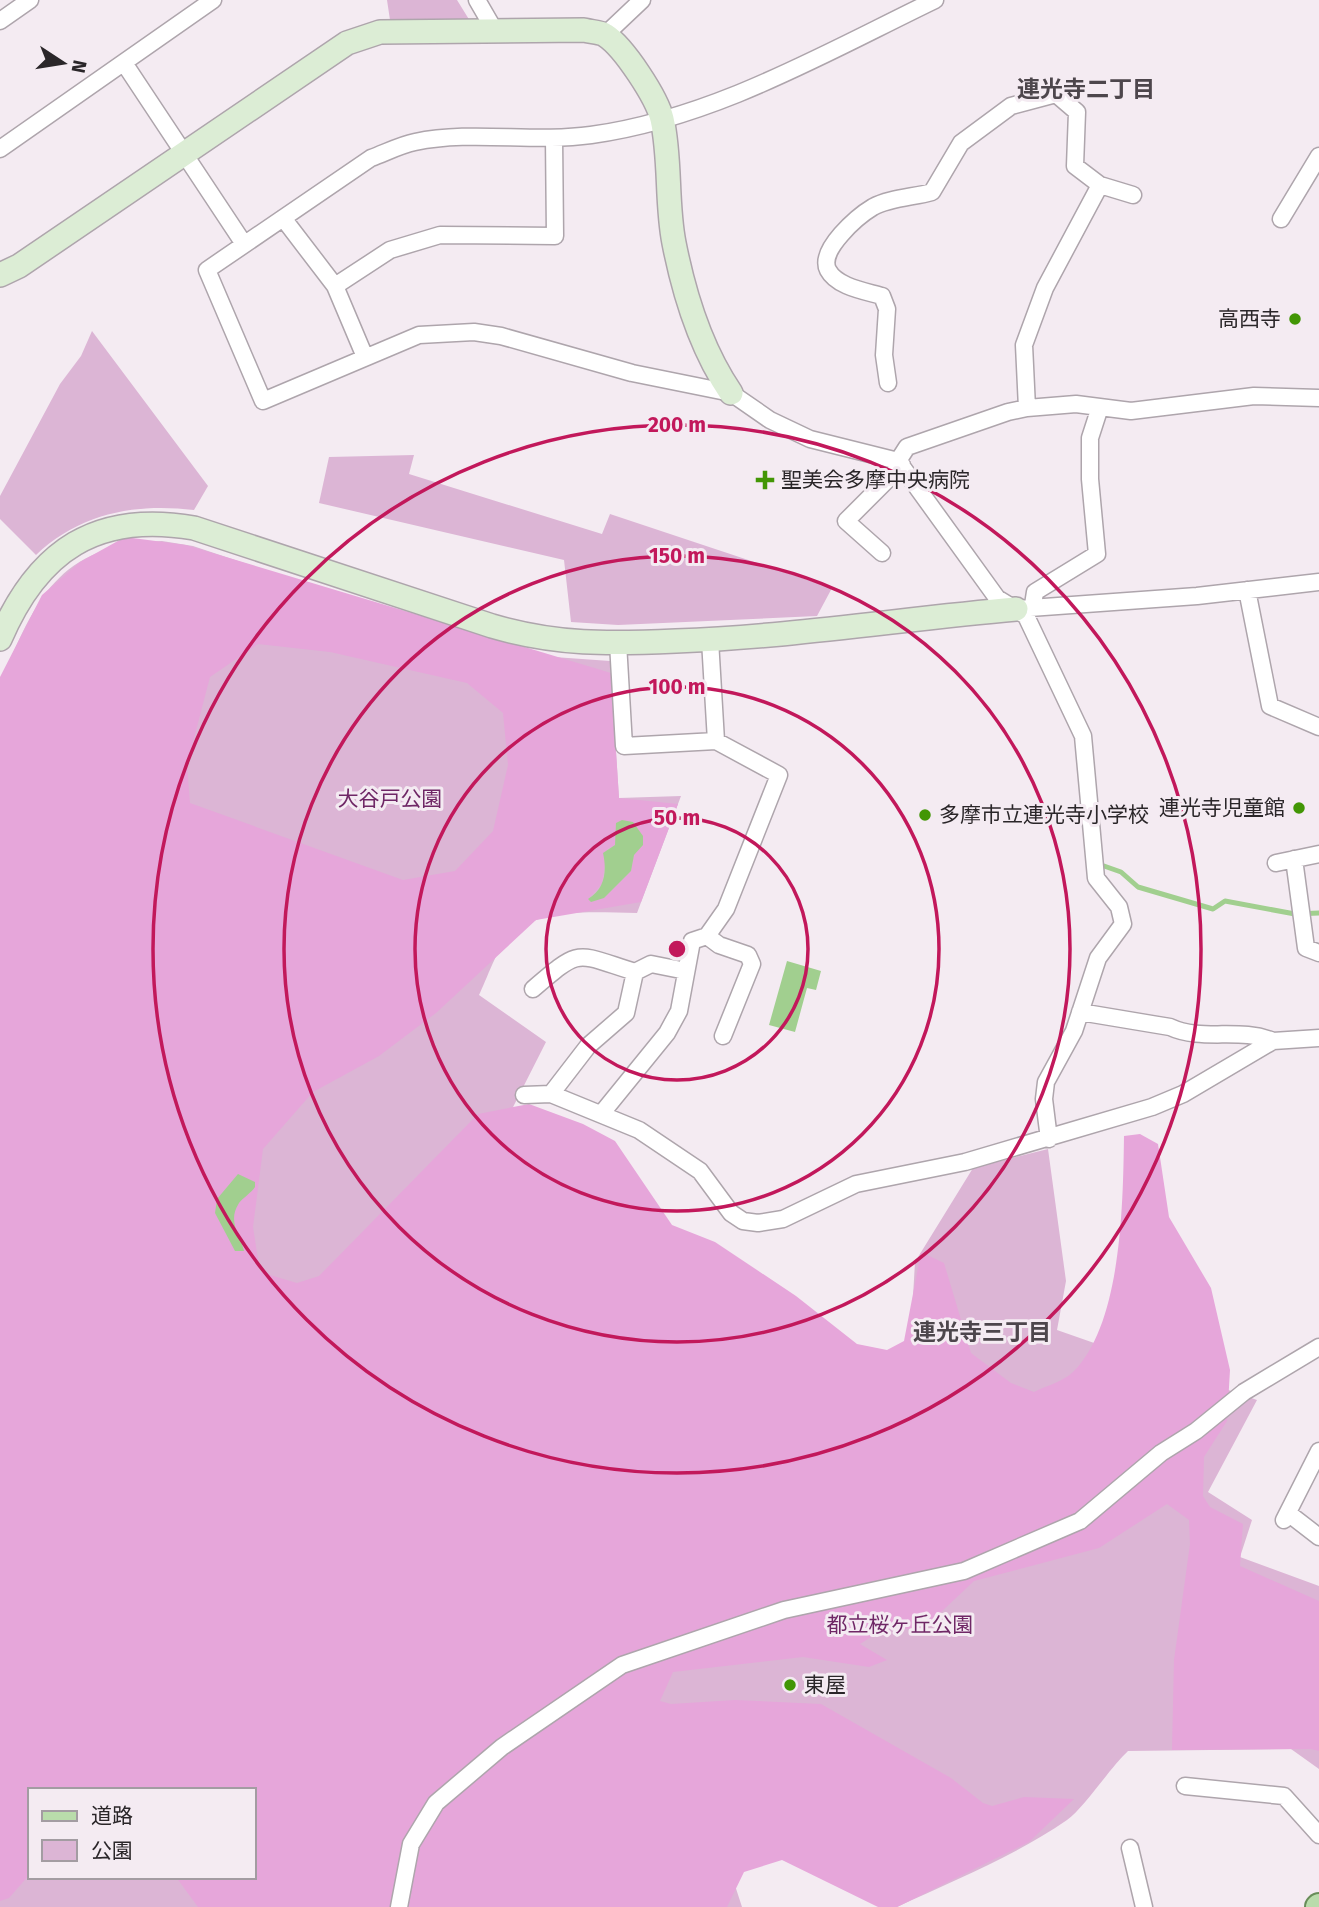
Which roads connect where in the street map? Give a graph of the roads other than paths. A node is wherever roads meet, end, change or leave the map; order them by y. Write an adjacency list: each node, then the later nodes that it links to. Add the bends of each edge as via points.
1 (30, 0): 8 (street)
2 (213, 0): 11 (street)
3 (477, 0): 9 (street)
4 (642, 0): 10 (street)
5 (896, 0): 7 (street)
6 (935, 0): 7 (street)
7 (903, 15): 12 (street, via 748,90)
8 (0, 21)
9 (495, 31): 10 (street, via 584,30); 15 (street, via 380,32 347,43)
10 (605, 36): 12 (street, via 638,72)
11 (124, 63): 14 (street); 15 (street)
12 (662, 118): 13 (street, via 590,135); 26 (street, via 674,241 690,309)
13 (554, 138): 19 (street, via 415,142 371,158); 23 (street, via 555,236 440,234 390,250)
14 (0, 149)
15 (185, 153): 21 (street); 22 (street)
16 (1319, 156): 20 (street)
17 (1100, 185): 18 (street); 25 (street, via 1075,166 1077,112 1056,94 1011,106 961,143 932,192 874,207 837,237 826,258 828,270 843,284 881,296 887,309 884,355); 29 (street, via 1045,288 1024,345)
18 (1133, 195)
19 (284, 218): 21 (street); 23 (street)
20 (1281, 219)
21 (244, 244): 24 (street, via 208,270 263,401)
22 (0, 275)
23 (335, 286): 24 (street)
24 (365, 357): 26 (street, via 419,335 474,332)
25 (888, 383)
26 (731, 393): 30 (street, via 770,420 810,439)
27 (1319, 398): 28 (street, via 1254,396 1131,411)
28 (1100, 407): 29 (street); 34 (street, via 1090,438 1097,554 1035,592)
29 (1027, 408): 30 (street, via 907,447)
30 (900, 463): 31 (street, via 846,521); 34 (street, via 997,598)
31 (882, 553)
32 (1319, 582): 33 (street)
33 (1247, 590): 34 (street); 38 (street, via 1270,706)
34 (1024, 607): 36 (street, via 815,633); 48 (street, via 1083,736 1096,878 1119,907 1123,923 1098,958)
35 (0, 639): 37 (street, via 34,579 62,551 96,533 130,523 163,523 194,528 536,639)
36 (710, 640): 37 (street); 39 (street)
37 (618, 643): 39 (street, via 624,746)
38 (1319, 727)
39 (716, 741): 43 (street, via 779,775 726,909)
40 (1319, 854): 41 (street)
41 (1294, 859): 42 (street); 44 (street, via 1306,948)
42 (1276, 863)
43 (707, 936): 45 (street, via 692,941); 49 (street, via 748,955 752,964)
44 (1319, 953)
45 (686, 971): 46 (street, via 651,964); 54 (street, via 678,1010 667,1033)
46 (635, 972): 47 (street, via 582,956 569,959); 52 (street, via 626,1013 588,1046)
47 (533, 989)
48 (1080, 1012): 51 (street, via 1183,1033 1259,1035); 55 (street, via 1046,1082)
49 (723, 1036)
50 (1319, 1038): 51 (street)
51 (1273, 1041): 55 (street, via 1183,1094)
52 (551, 1094): 53 (street); 54 (street)
53 (524, 1095)
54 (602, 1113): 55 (street, via 639,1130 700,1171 730,1213 758,1223 783,1219 856,1184)
55 (1049, 1139)
56 (1319, 1347): 63 (street, via 1244,1391 1080,1521 964,1571 784,1610 622,1665 502,1747 436,1803 411,1844)
57 (1319, 1451): 58 (street, via 1286,1517)
58 (1319, 1537)
59 (1185, 1786): 60 (street, via 1284,1796)
60 (1319, 1835)
61 (1130, 1848): 62 (street)
62 (1139, 1906)
63 (399, 1907)

